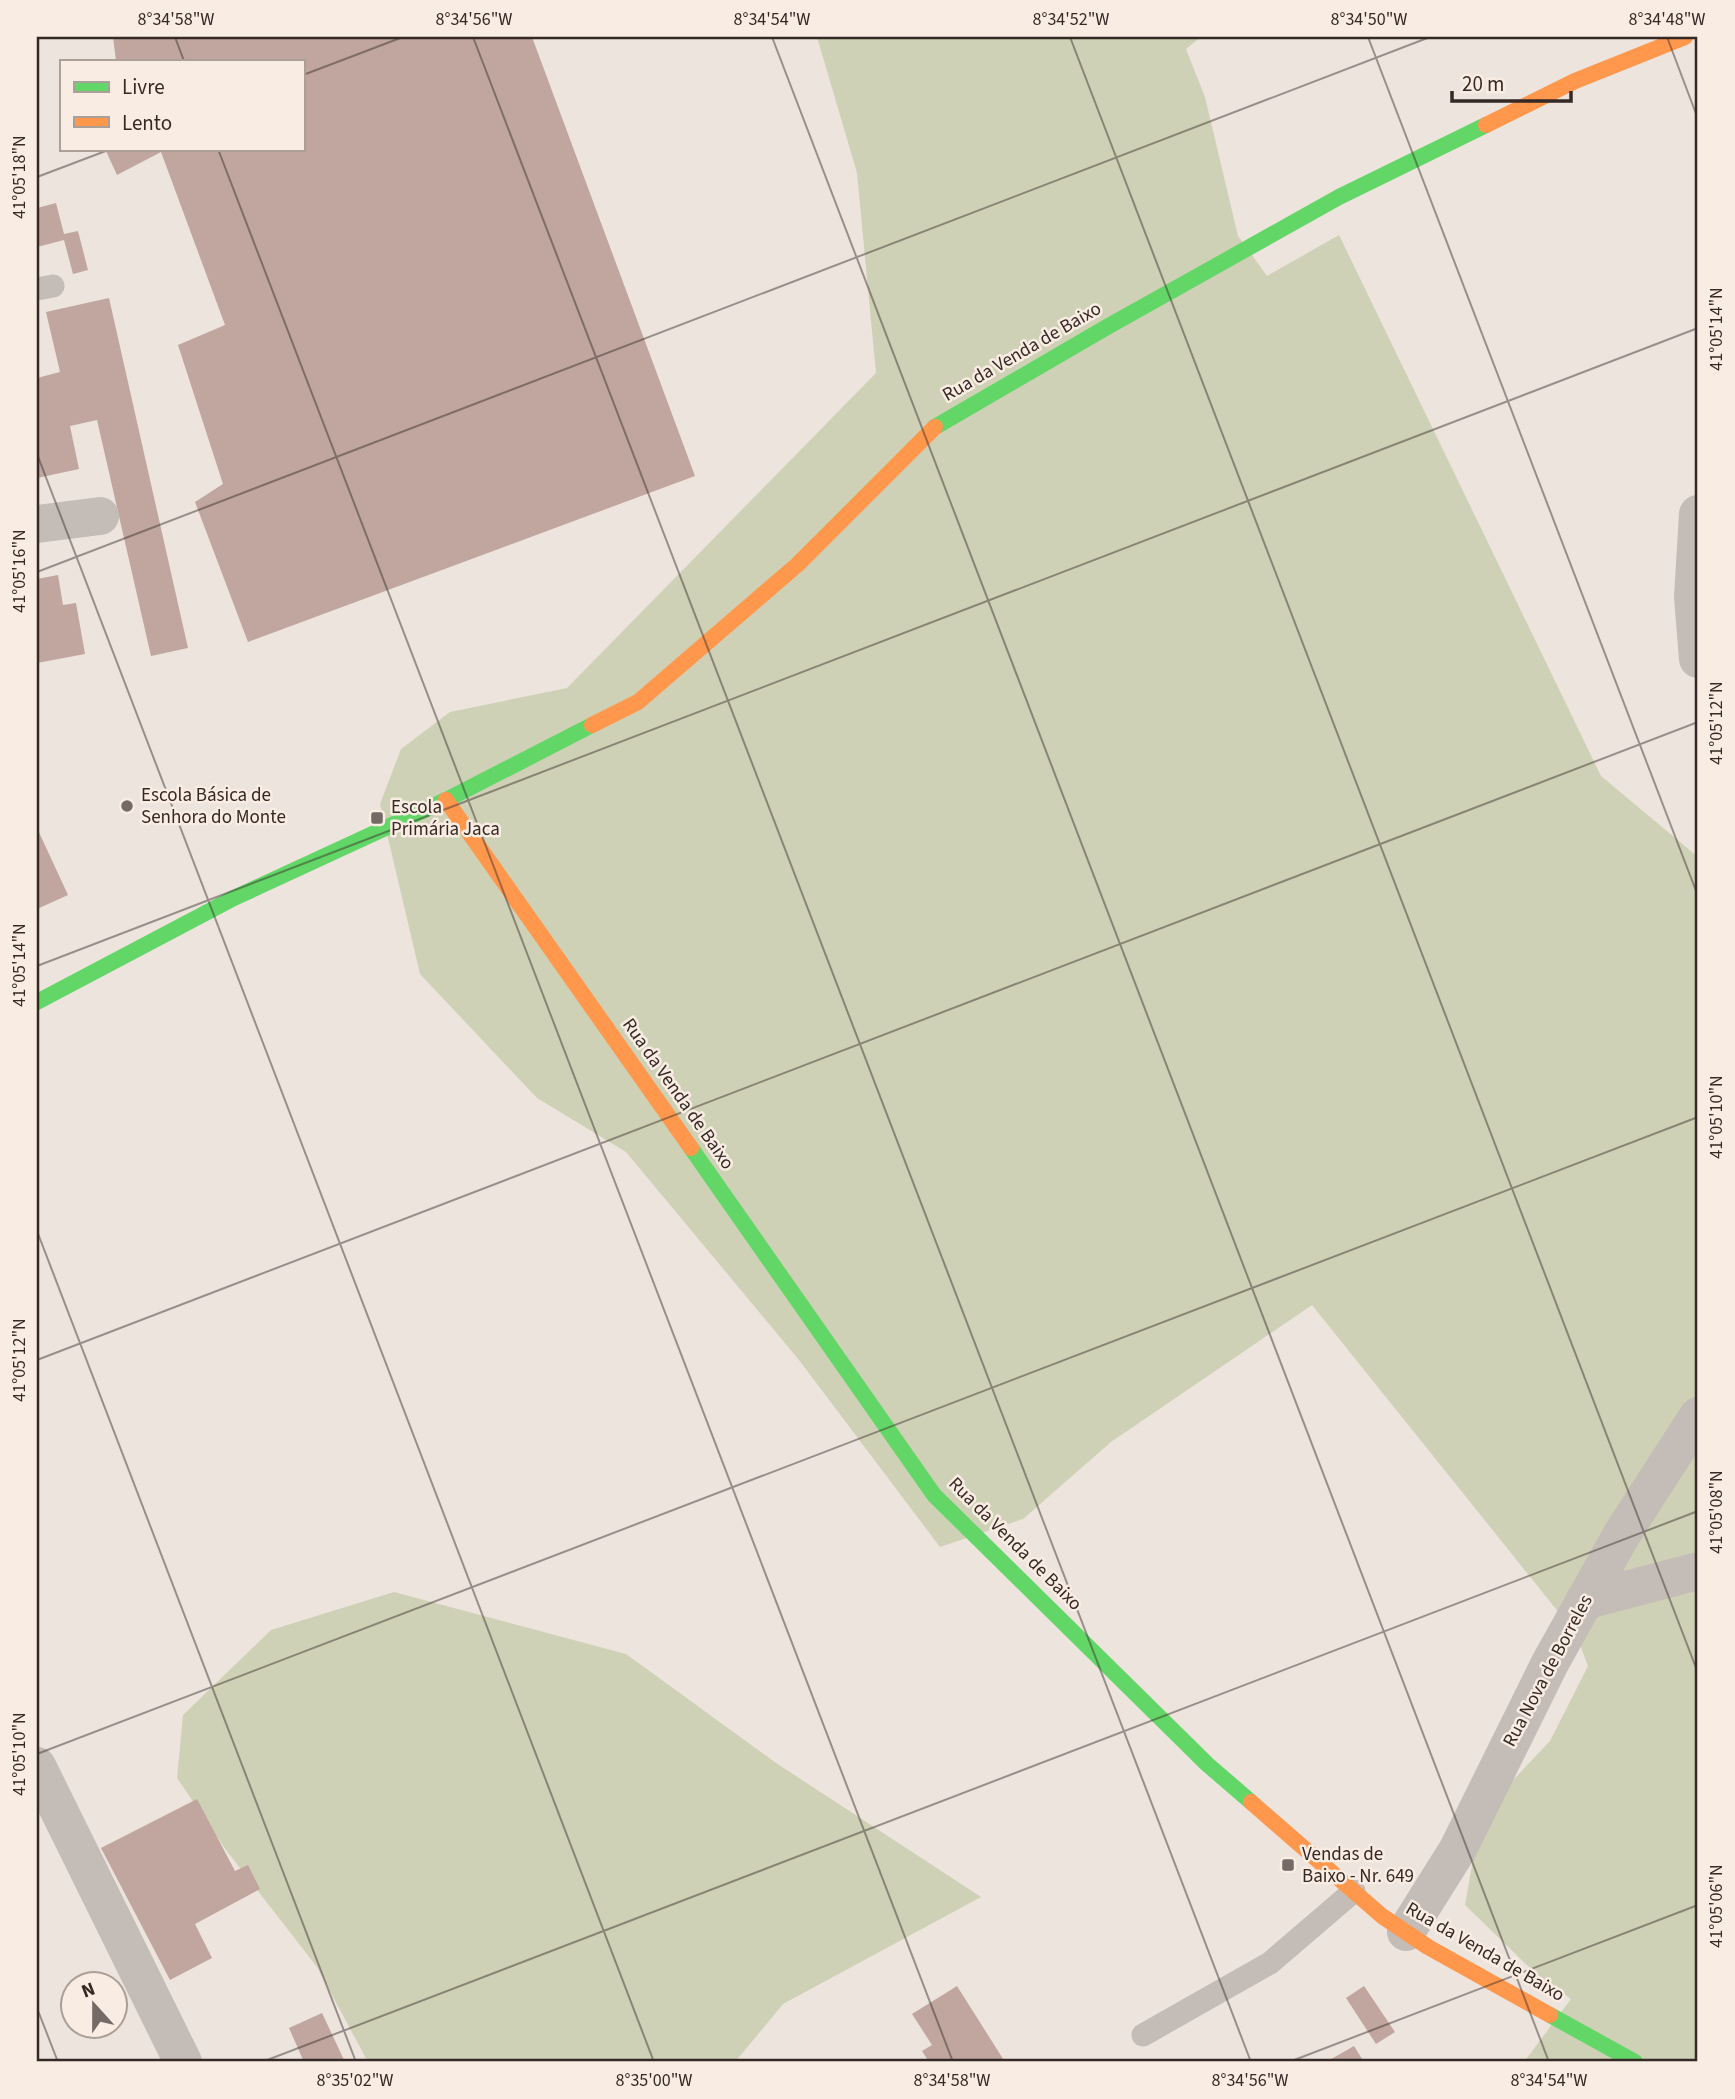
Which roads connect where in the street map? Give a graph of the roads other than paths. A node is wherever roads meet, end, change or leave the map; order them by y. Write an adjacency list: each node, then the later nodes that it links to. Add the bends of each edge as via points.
1 (1685, 37): 6 (street, Rua da Venda de Baixo, via 1575,81 1339,197 934,428 797,565 639,702)
2 (1698, 514): 5 (street, via 1693,597)
3 (100, 516): 4 (street)
4 (37, 524)
5 (1698, 659)
6 (446, 800): 7 (street, Rua da Venda de Baixo, via 234,898); 12 (street, Rua da Venda de Baixo, via 934,1495 1207,1764)
7 (37, 1002)
8 (1698, 1416): 10 (street, Rua Nova de Borreles)
9 (1698, 1572): 10 (street)
10 (1584, 1601): 13 (street, Rua Nova de Borreles, via 1458,1849)
11 (37, 1766): 15 (street)
12 (1354, 1891): 13 (street, Rua da Venda de Baixo); 14 (lane, via 1270,1963)
13 (1406, 1932): 16 (street, Rua da Venda de Baixo)
14 (1143, 2035)
15 (183, 2062)
16 (1634, 2062)

